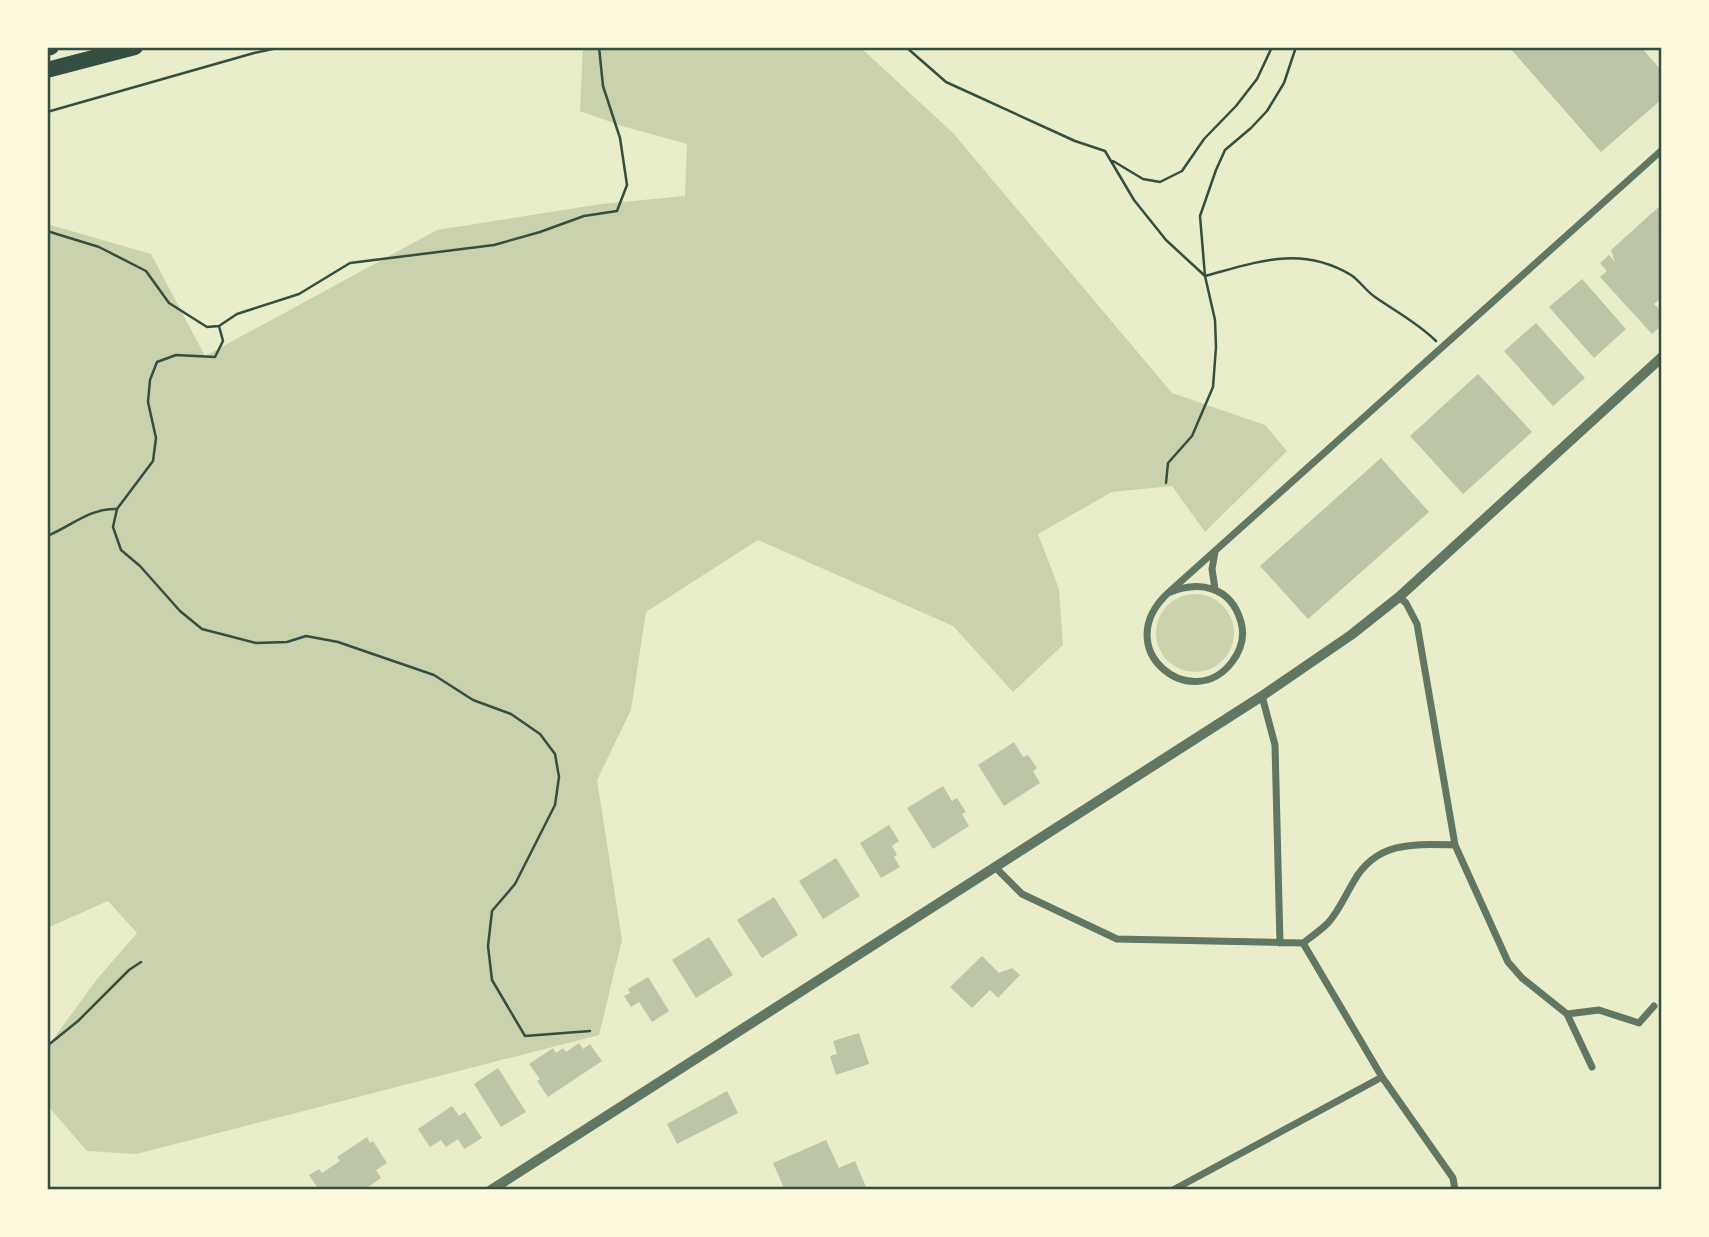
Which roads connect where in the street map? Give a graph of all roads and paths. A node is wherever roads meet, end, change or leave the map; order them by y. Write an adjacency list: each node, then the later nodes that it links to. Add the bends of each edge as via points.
1 (135, 47): 7 (highway)
2 (282, 47): 8 (path)
3 (599, 47): 13 (path, via 603,86 620,138 627,185 617,211 584,216 494,245 350,264 299,294 237,314)
4 (906, 47): 10 (path, via 946,82 1105,151)
5 (1272, 47): 10 (path, via 1257,79 1182,171 1160,182 1143,179)
6 (1296, 47): 12 (path, via 1277,96 1225,150 1216,170 1200,216)
7 (47, 70)
8 (47, 112)
9 (1662, 150): 14 (street)
10 (1111, 160): 12 (path, via 1134,200 1166,240)
11 (47, 231): 13 (path, via 99,247 146,271 169,303 207,327)
12 (1205, 276): 14 (path, via 1268,259 1293,257 1321,263 1352,276); 16 (path, via 1215,320 1213,387 1192,436 1168,463)
13 (219, 326): 17 (path, via 223,341 215,357 176,355 157,362 148,402 156,438 153,461)
14 (1441, 347): 19 (street)
15 (1662, 357): 22 (street)
16 (1166, 483)
17 (117, 509): 18 (path, via 82,516); 31 (path, via 113,527 121,550 202,629 256,643 306,636 338,642 434,675 540,734 555,754 559,777 555,805 515,884 492,911 488,946 492,980 525,1037)
18 (47, 536)
19 (1215, 552): 20 (street); 21 (street)
20 (1215, 589): 21 (street, via 1199,585); 21 (street, via 1238,612 1242,643 1226,670 1197,681 1167,673 1149,648 1149,617)
21 (1168, 593)
22 (1399, 597): 23 (street); 24 (street, via 1417,624)
23 (1262, 696): 25 (street); 26 (street, via 1275,745)
24 (1455, 845): 27 (street, via 1415,844 1374,856 1360,870 1329,922); 30 (street, via 1508,962)
25 (995, 867): 26 (street, via 1022,894 1117,939); 35 (street)
26 (1280, 943): 27 (street)
27 (1303, 943): 34 (street)
28 (141, 962): 32 (path)
29 (1654, 1006): 30 (street, via 1639,1023 1600,1010)
30 (1567, 1014): 33 (street)
31 (590, 1031)
32 (47, 1046)
33 (1592, 1068)
34 (1382, 1077): 36 (street); 37 (street, via 1453,1178)
35 (491, 1190)
36 (1173, 1190)
37 (1455, 1190)

